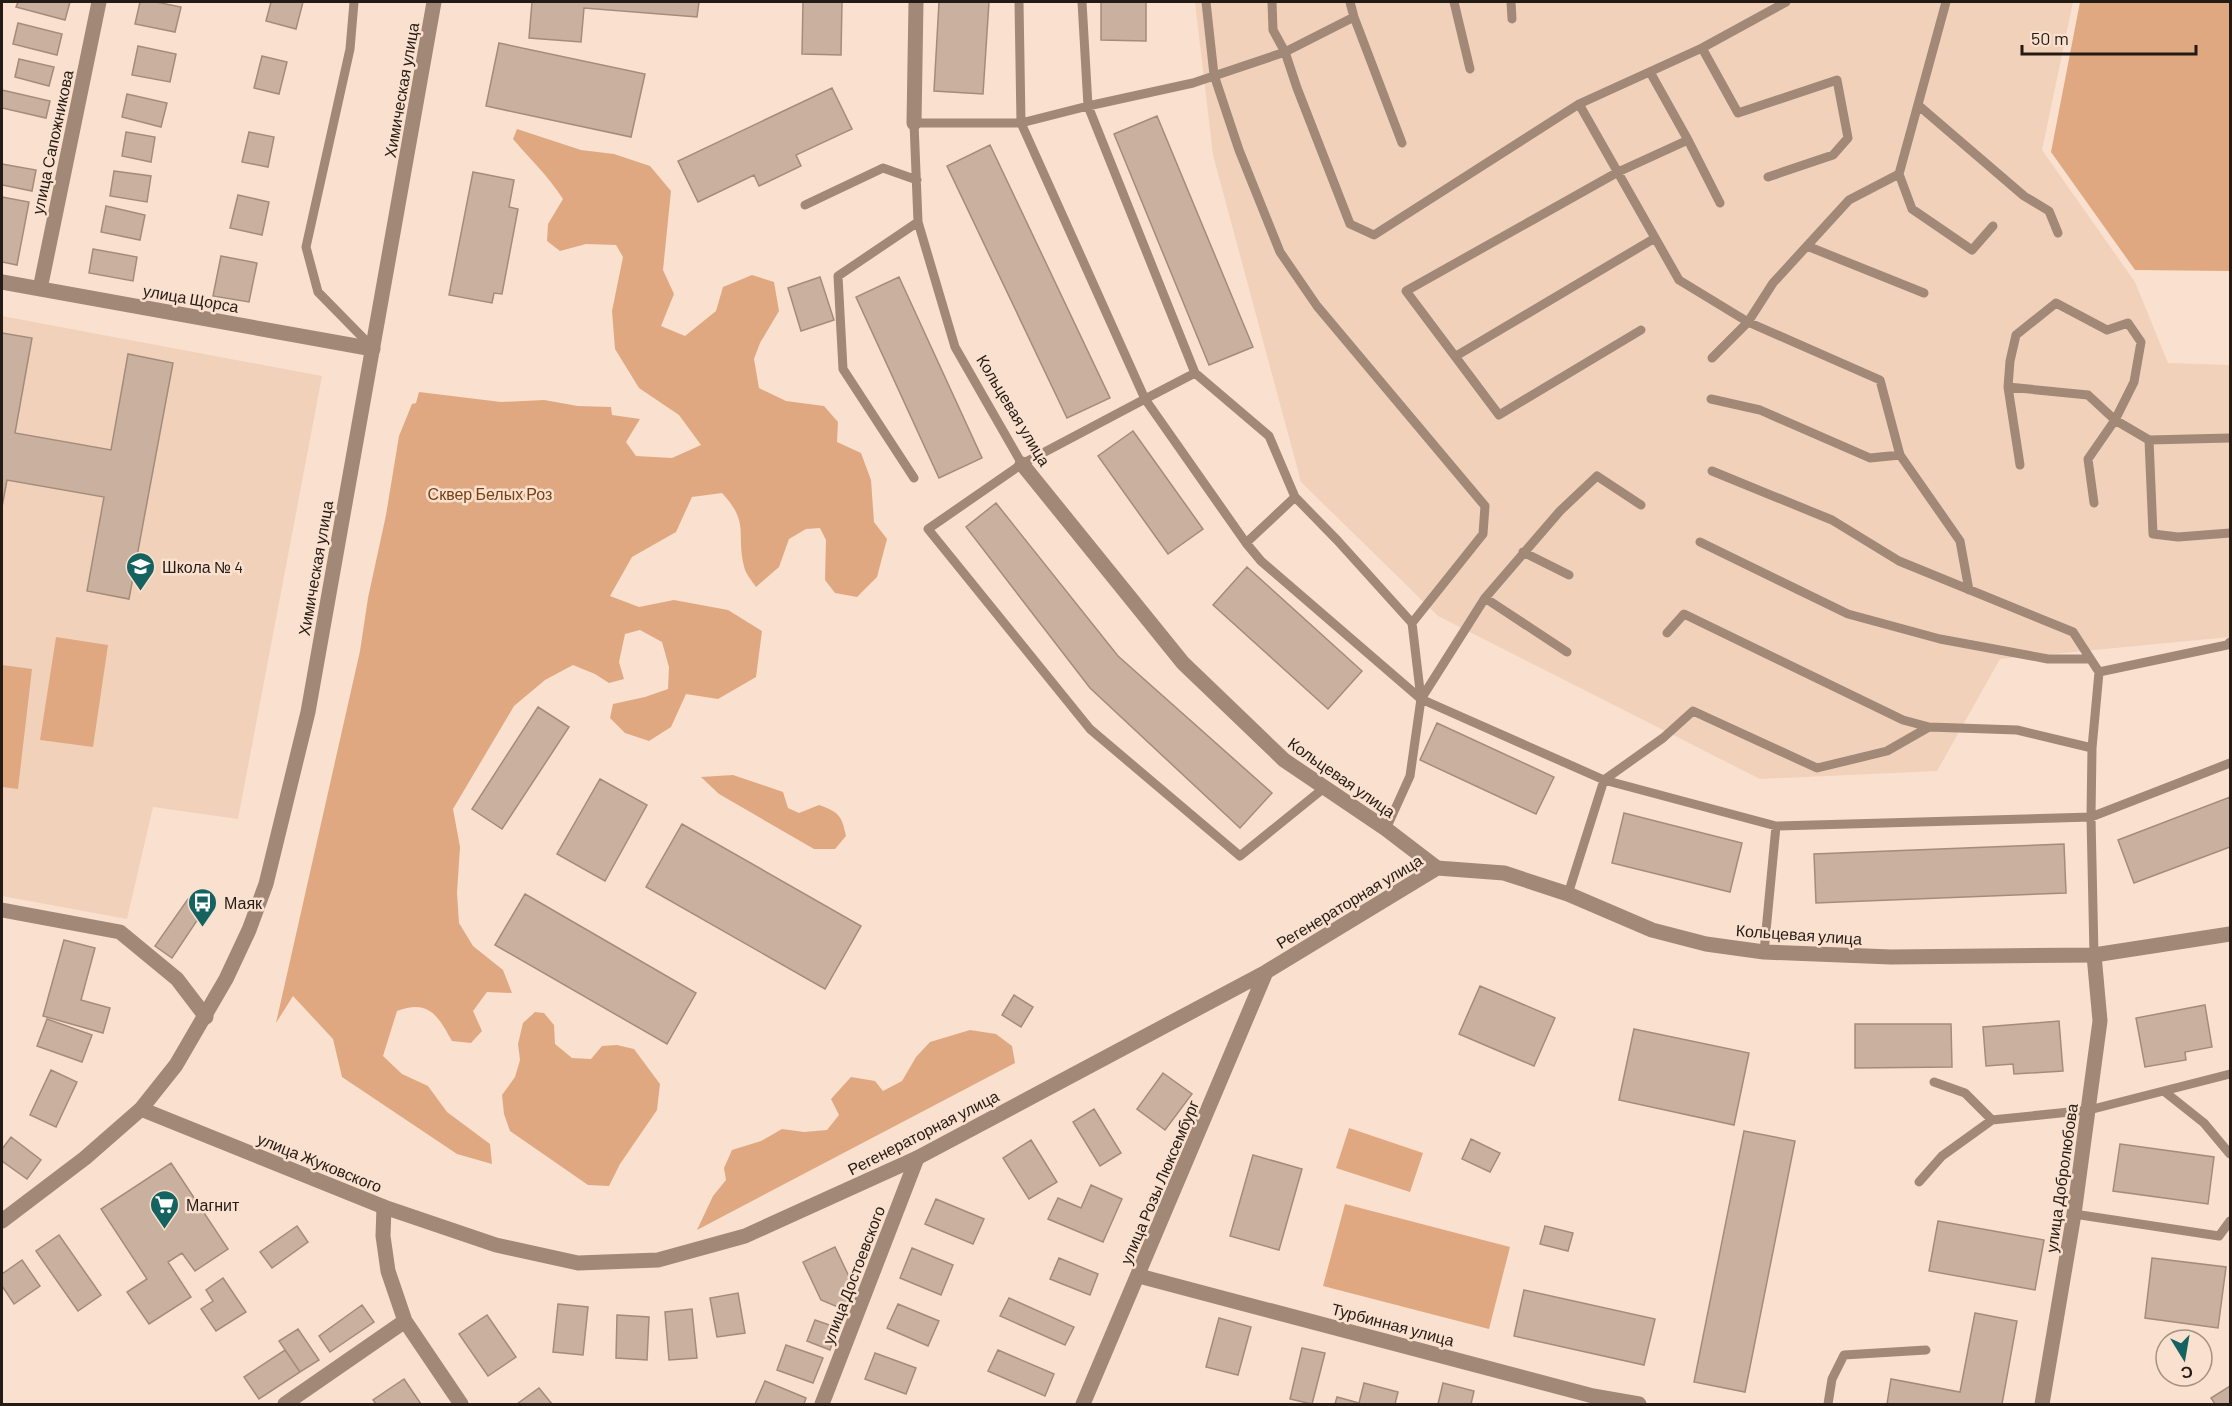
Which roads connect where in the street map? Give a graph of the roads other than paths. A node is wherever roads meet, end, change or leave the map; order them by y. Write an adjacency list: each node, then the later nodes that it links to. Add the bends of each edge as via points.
1 (99, 2): 40 (street, улица Сапожникова)
2 (354, 2): 44 (lane, via 350,49 306,247 318,292)
3 (435, 2): 44 (street, Химическая улица)
4 (916, 2): 24 (street, Кольцевая улица)
5 (1019, 2): 25 (lane)
6 (1082, 2): 23 (lane)
7 (1206, 2): 20 (lane)
8 (1272, 2): 17 (lane, via 1272,30)
9 (1350, 2): 14 (lane)
10 (1454, 2): 18 (lane)
11 (1511, 2): 15 (lane)
12 (1786, 2): 16 (lane)
13 (1946, 2): 22 (lane)
14 (1354, 17): 17 (lane); 27 (lane)
15 (1512, 18)
16 (1702, 48): 19 (lane); 30 (lane, via 1738,113 1837,80 1848,138 1833,155)
17 (1285, 52): 20 (lane); 21 (lane, via 1350,224 1374,234)
18 (1470, 69)
19 (1650, 72): 21 (lane); 26 (lane)
20 (1214, 75): 23 (lane); 69 (lane, via 1280,252 1317,306 1485,506 1483,534)
21 (1579, 104): 28 (lane)
22 (1918, 105): 29 (lane); 36 (lane, via 2024,196 2049,211)
23 (1088, 106): 25 (lane); 47 (lane)
24 (914, 123): 25 (lane); 31 (lane, Кольцевая улица)
25 (1021, 123): 49 (lane)
26 (1688, 140): 28 (lane); 32 (lane)
27 (1402, 143)
28 (1618, 172): 37 (lane); 45 (lane, via 1406,291)
29 (1899, 174): 35 (lane, via 1912,209 1972,250); 38 (lane, via 1849,200)
30 (1768, 177)
31 (917, 180): 33 (lane, via 883,168); 34 (lane, Кольцевая улица)
32 (1720, 203)
33 (805, 205)
34 (918, 222): 55 (lane, Кольцевая улица, via 956,347); 58 (lane, via 838,276 843,369)
35 (1993, 226)
36 (2058, 233)
37 (1655, 238): 42 (lane, via 1679,280); 45 (lane)
38 (1807, 246): 41 (lane); 42 (lane, via 1773,284)
39 (2, 282): 40 (street, улица Щорса)
40 (40, 289): 44 (street, улица Щорса)
41 (1924, 293)
42 (1748, 322): 46 (lane); 54 (lane, via 1880,380)
43 (1641, 330): 45 (lane, via 1499,415)
44 (374, 349): 91 (street, Химическая улица, via 308,712 278,838 249,930)
45 (1456, 356)
46 (1712, 358)
47 (1195, 373): 49 (lane); 59 (lane, via 1269,436)
48 (2008, 387): 51 (lane, via 2088,395); 51 (lane, via 2016,336 2056,303 2107,330 2128,323 2141,342 2134,382); 56 (lane)
49 (1145, 399): 55 (lane); 64 (lane)
50 (1712, 399): 54 (lane, via 1760,410 1870,458)
51 (2115, 420): 53 (lane); 60 (lane, via 2088,459)
52 (2230, 438): 53 (lane)
53 (2149, 440): 62 (lane, via 2153,534 2178,537)
54 (1899, 455): 67 (lane, via 1960,541)
55 (1022, 464): 80 (street, Кольцевая улица, via 1183,663 1284,760); 80 (lane, via 928,529 1090,729 1240,856)
56 (2020, 465)
57 (1712, 471): 67 (lane, via 1832,520 1899,561)
58 (914, 478)
59 (1295, 497): 64 (lane); 69 (lane)
60 (2094, 503)
61 (1641, 506): 65 (lane, via 1597,476)
62 (2230, 533)
63 (1700, 542): 73 (lane, via 1848,614 1940,639 2048,658)
64 (1246, 543): 75 (lane, via 1261,561)
65 (1523, 552): 66 (lane); 68 (lane)
66 (1569, 575)
67 (1969, 590): 73 (lane, via 2073,632)
68 (1485, 598): 72 (lane); 75 (lane)
69 (1412, 623): 75 (lane)
70 (1667, 633): 76 (lane, via 1684,614 1903,720)
71 (2230, 642): 74 (lane)
72 (1567, 652)
73 (2090, 658): 74 (lane)
74 (2099, 672): 77 (lane)
75 (1421, 699): 79 (lane); 83 (lane, via 1410,777)
76 (1929, 727): 77 (lane, via 2017,730); 79 (lane, via 1887,751 1818,768 1693,711)
77 (2092, 748): 81 (lane)
78 (2230, 763): 81 (lane)
79 (1604, 780): 82 (lane); 85 (lane)
80 (1324, 788): 83 (street, Кольцевая улица)
81 (2091, 817): 82 (lane); 89 (lane)
82 (1776, 826): 88 (lane)
83 (1386, 830): 84 (street, Кольцевая улица)
84 (1437, 868): 85 (street, Кольцевая улица, via 1504,873); 90 (street, Регенераторная улица)
85 (1568, 894): 88 (street, Кольцевая улица, via 1652,930 1706,944)
86 (2, 910): 91 (street, via 120,932 177,979)
87 (2230, 934): 89 (street, Кольцевая улица)
88 (1764, 952): 89 (street, Кольцевая улица, via 1891,957)
89 (2094, 955): 96 (street, улица Добролюбова, via 2100,1021)
90 (1266, 972): 99 (street, Регенераторная улица); 105 (street, улица Розы Люксембург)
91 (206, 1017): 95 (street, Химическая улица, via 176,1065)
92 (2230, 1074): 94 (lane)
93 (1934, 1082): 97 (lane, via 1965,1093)
94 (2165, 1092): 96 (lane); 98 (lane, via 2204,1123)
95 (141, 1109): 101 (street, улица Жуковского); 103 (street, Химическая улица, via 85,1158)
96 (2089, 1110): 97 (lane); 102 (street, улица Добролюбова)
97 (1992, 1120): 100 (lane, via 1942,1156)
98 (2230, 1154)
99 (917, 1158): 101 (street, Регенераторная улица, via 745,1236 658,1260 579,1263 496,1245); 110 (street, улица Достоевского)
100 (1919, 1182)
101 (384, 1207): 106 (street, улица Жуковского, via 388,1271)
102 (2074, 1214): 104 (lane, via 2218,1236); 114 (street, улица Добролюбова)
103 (2, 1221)
104 (2230, 1221)
105 (1139, 1276): 111 (street, улица Розы Люксембург); 112 (street, Турбинная улица, via 1593,1396)
106 (405, 1321): 108 (street); 109 (street, улица Жуковского)
107 (1926, 1350): 113 (lane, via 1844,1355 1832,1379)
108 (285, 1404)
109 (461, 1404)
110 (822, 1404)
111 (1083, 1404)
112 (1639, 1404)
113 (1828, 1404)
114 (2042, 1404)

